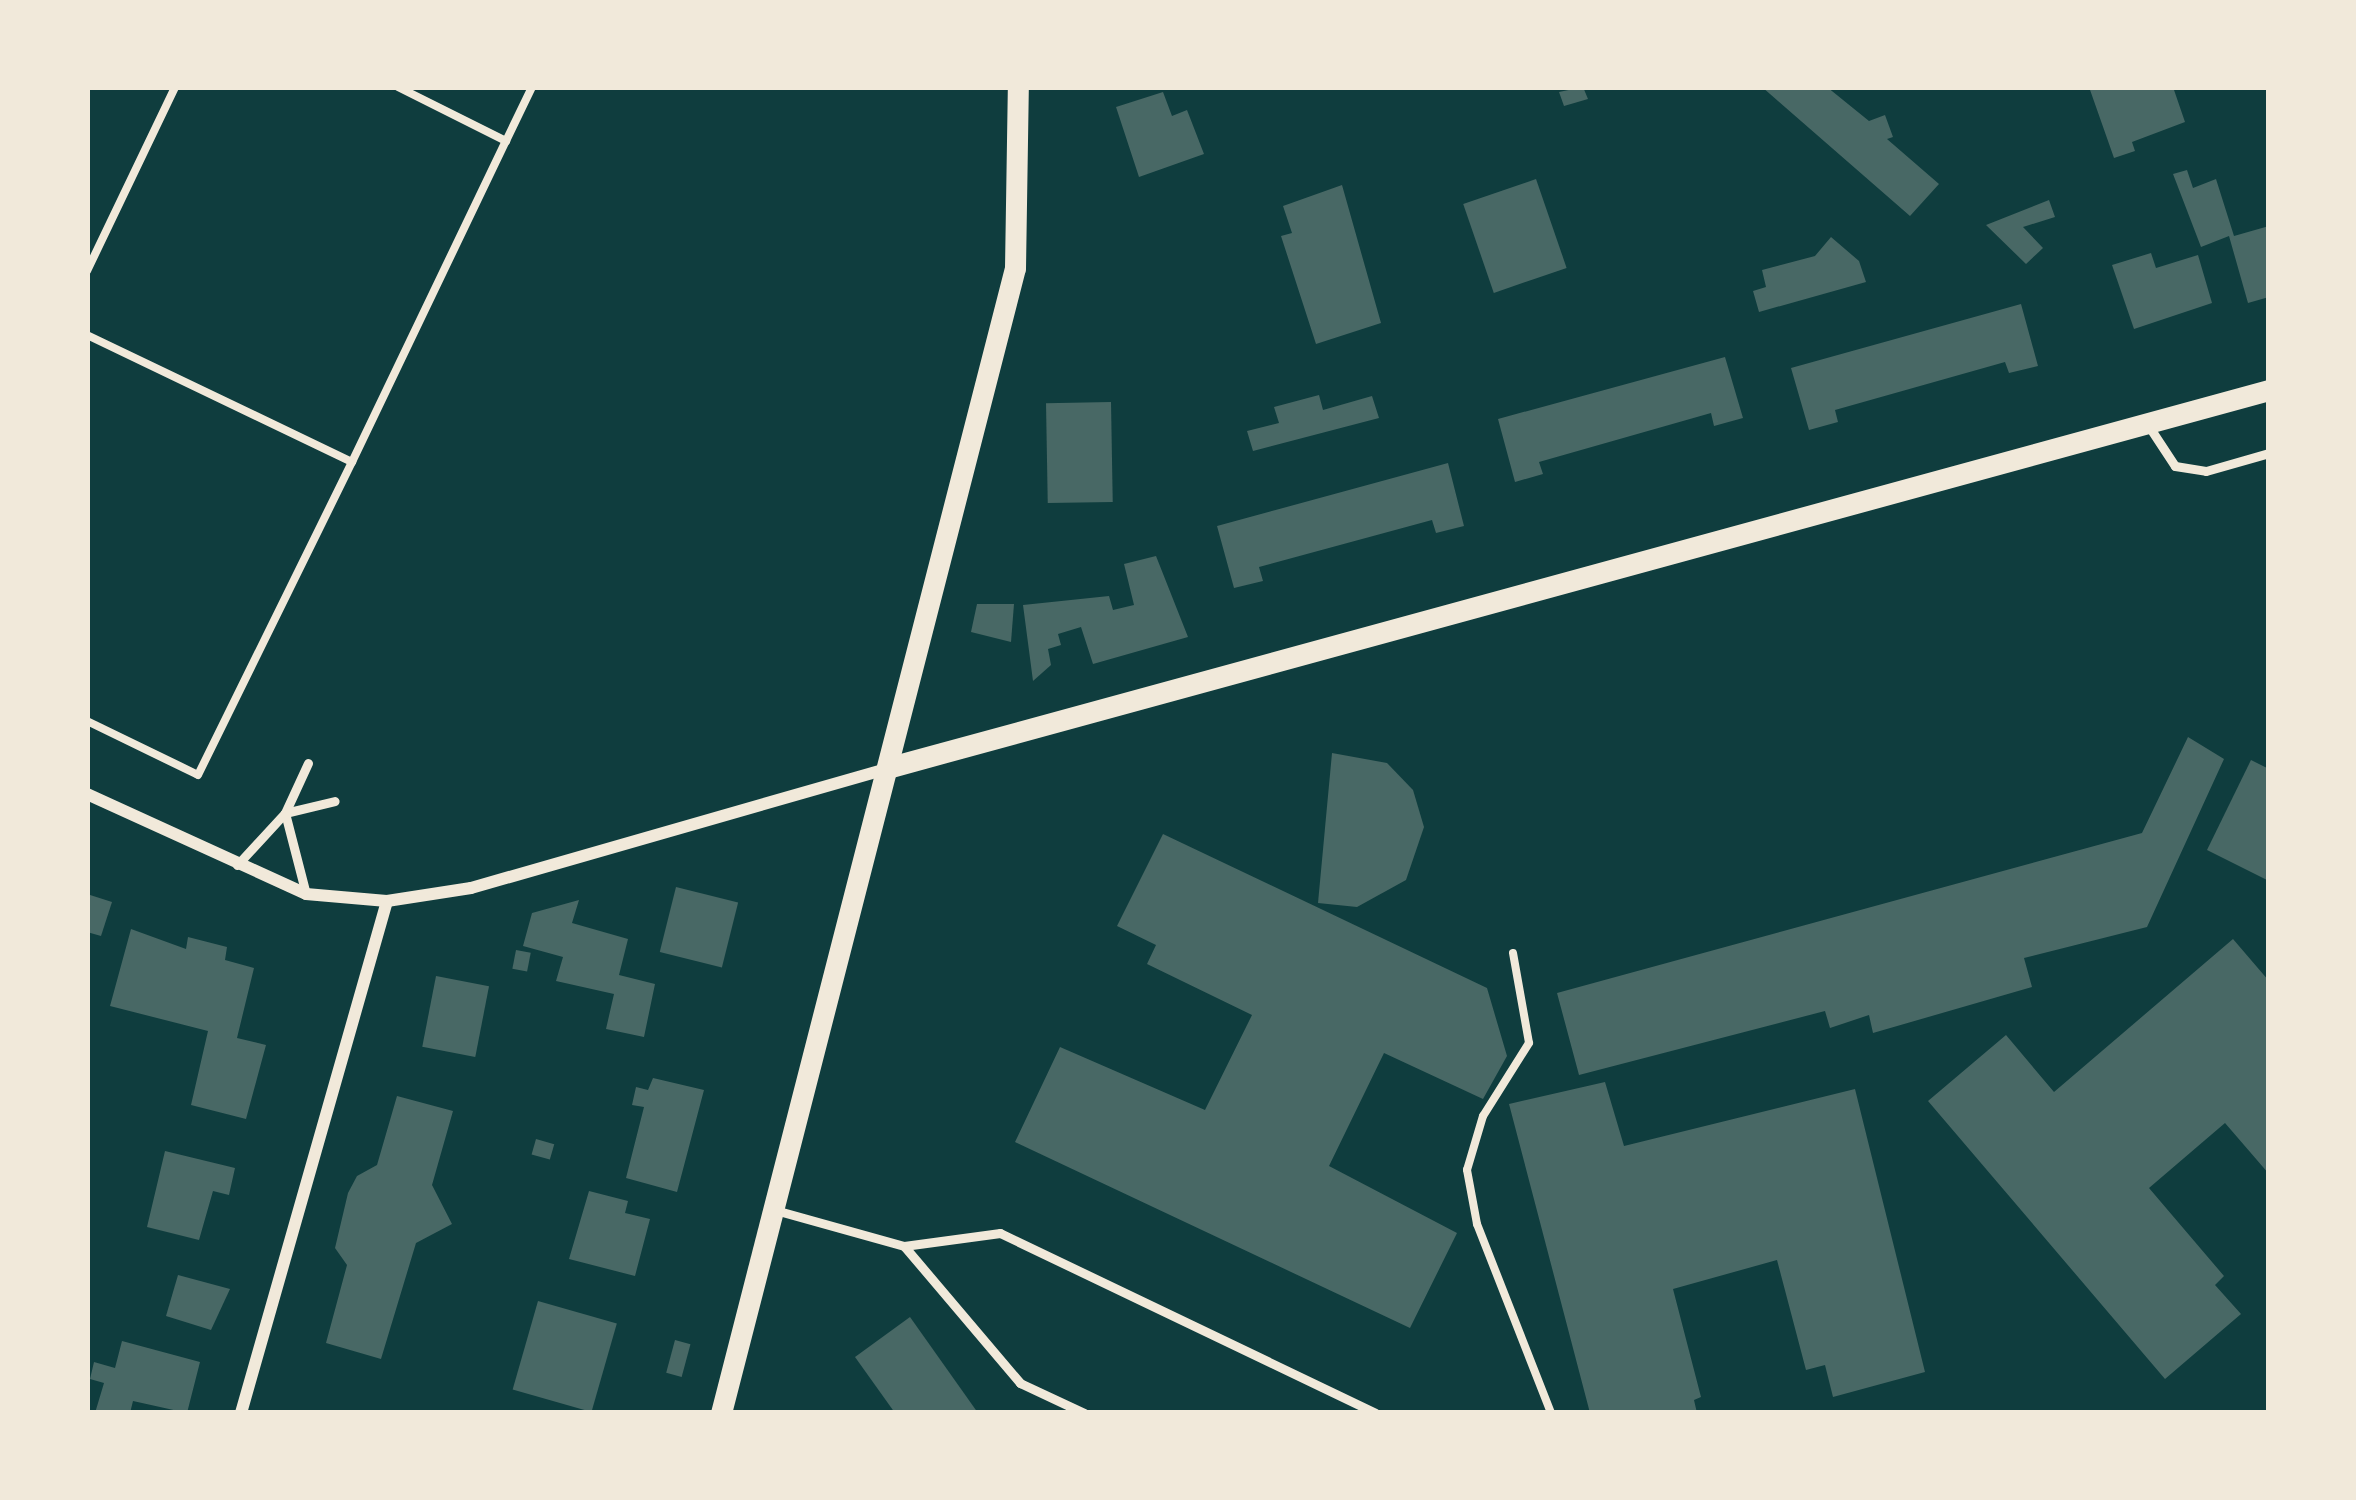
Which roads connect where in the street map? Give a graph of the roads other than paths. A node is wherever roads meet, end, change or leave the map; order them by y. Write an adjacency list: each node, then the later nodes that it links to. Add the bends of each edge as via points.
1 (1018, 87): 6 (street, via 1015,268)
2 (2269, 390): 3 (street)
3 (2148, 425): 4 (lane, via 2175,466 2206,471); 6 (street)
4 (2269, 453)
5 (308, 764): 9 (lane)
6 (887, 768): 12 (street, via 471,888); 13 (street)
7 (87, 794): 10 (street)
8 (335, 801): 9 (lane)
9 (285, 813): 10 (lane); 11 (lane)
10 (237, 865): 11 (street)
11 (306, 893): 12 (street)
12 (387, 901): 15 (street)
13 (775, 1210): 14 (lane); 16 (street)
14 (904, 1246): 17 (lane, via 1020,1383); 18 (lane, via 1000,1233)
15 (242, 1413)
16 (721, 1413)
17 (1084, 1413)
18 (1375, 1413)

